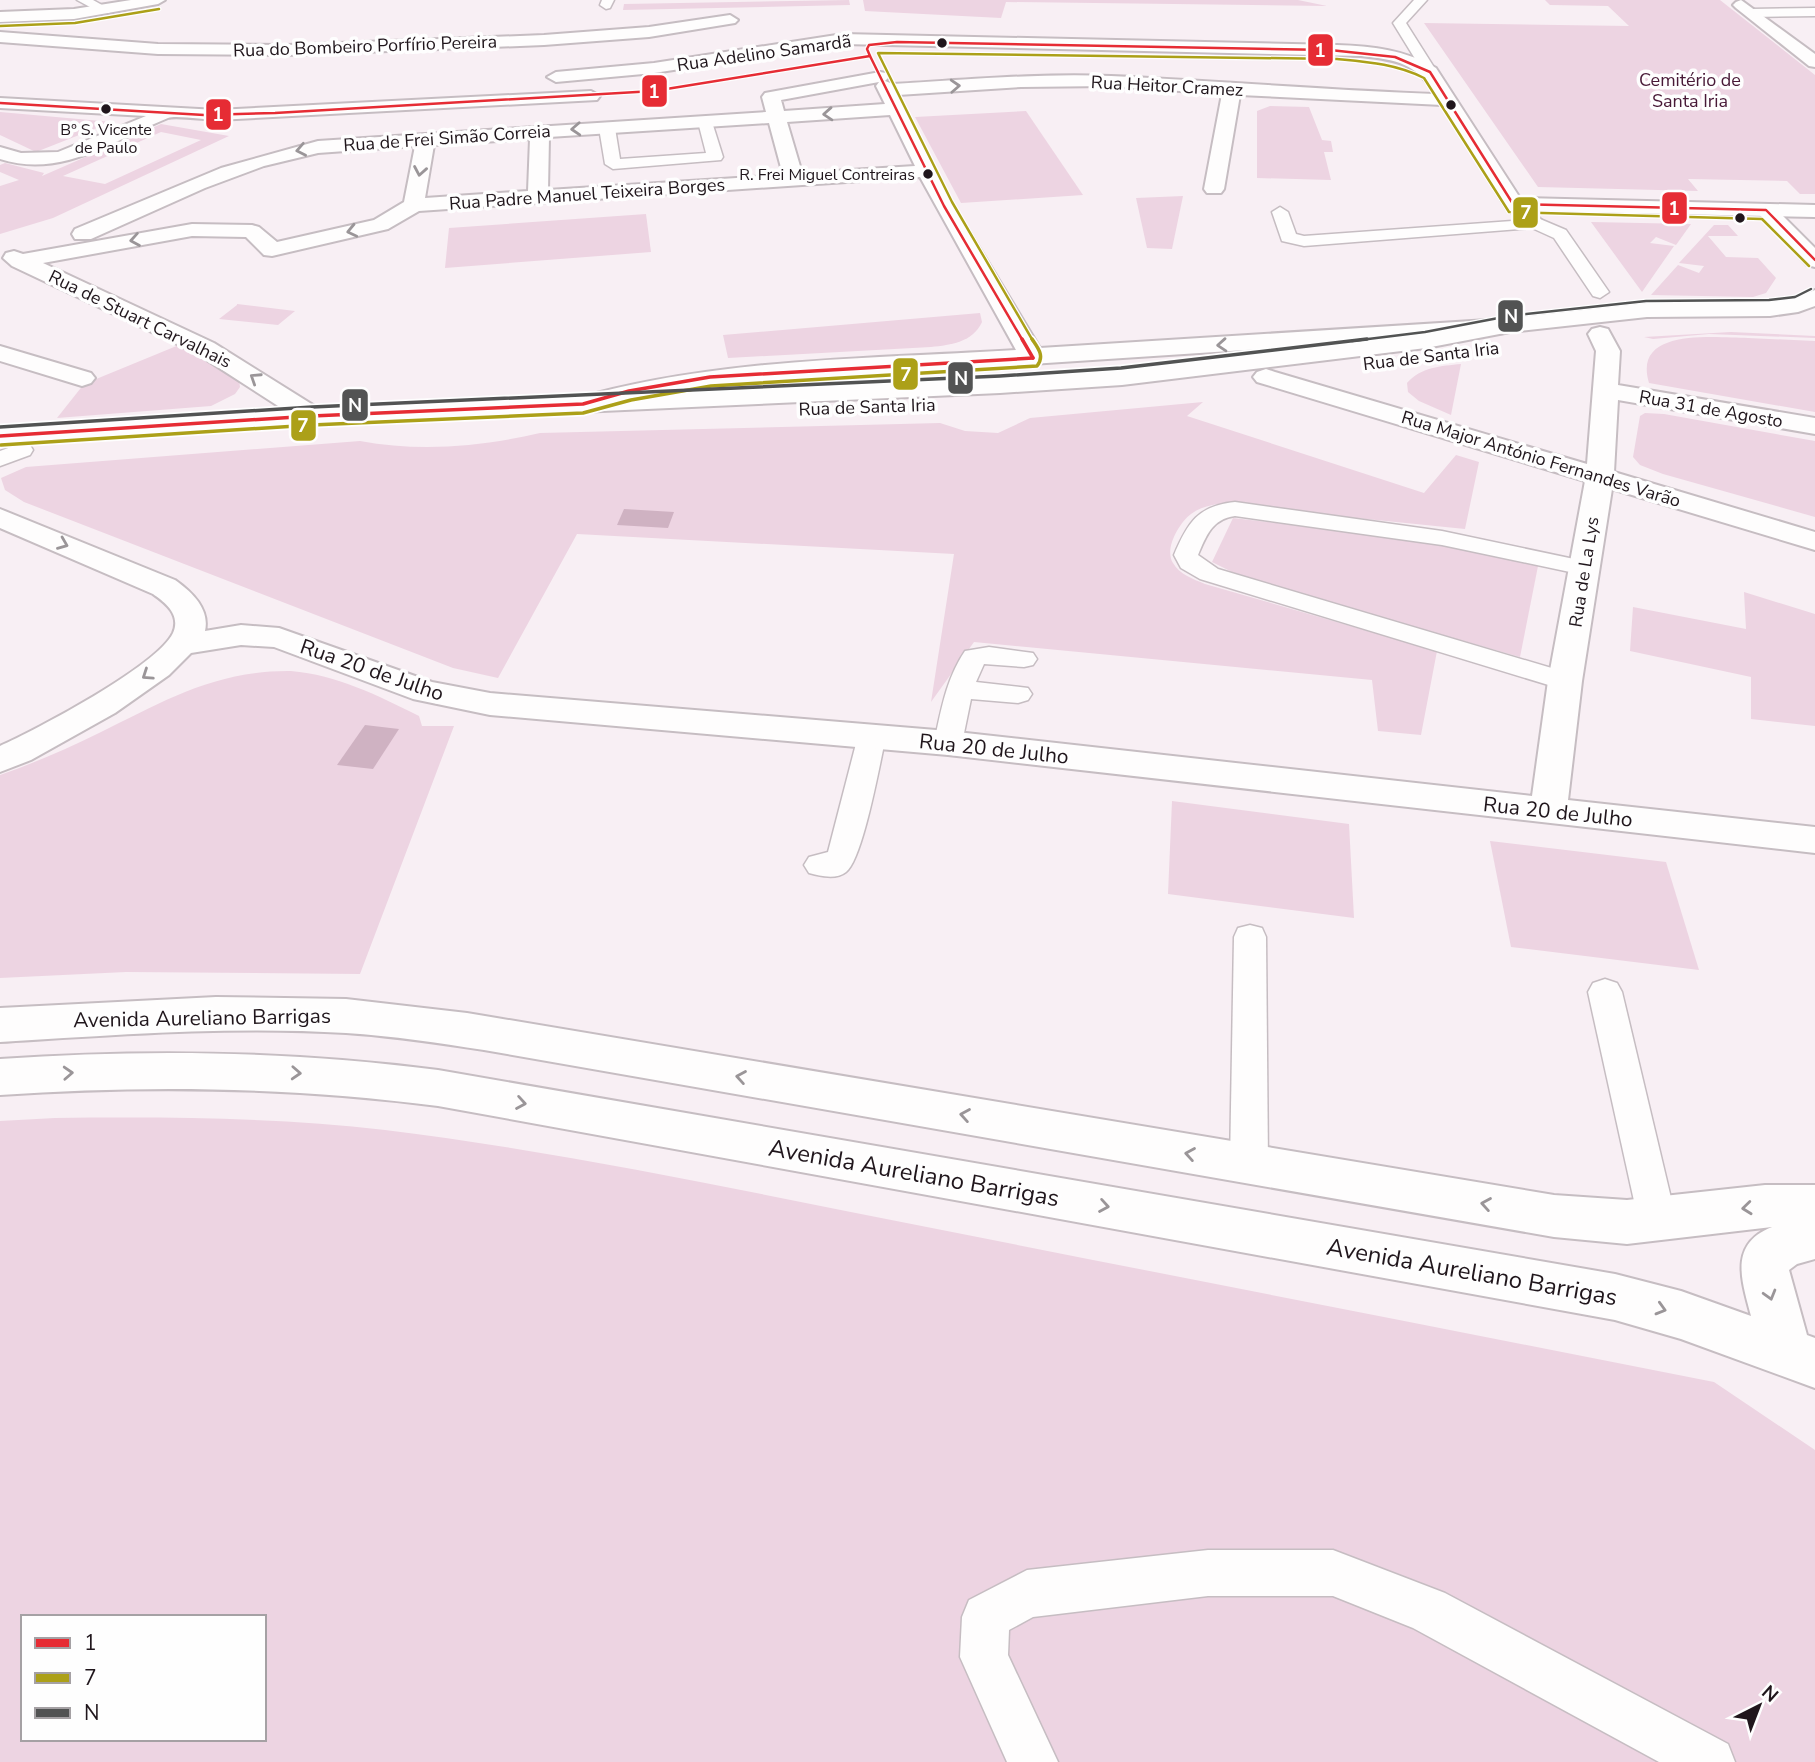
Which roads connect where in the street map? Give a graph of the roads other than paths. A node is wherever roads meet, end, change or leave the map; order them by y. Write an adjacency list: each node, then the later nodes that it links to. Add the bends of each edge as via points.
1 (83, 0): 5 (lane)
2 (158, 0): 5 (street)
3 (1421, 0): 14 (lane, via 1398,23)
4 (1747, 9): 6 (lane); 13 (street)
5 (105, 10): 7 (street)
6 (1813, 11)
7 (0, 17)
8 (730, 20): 10 (street, Rua do Bombeiro Porfírio Pereira)
9 (0, 37): 10 (street, Rua do Bombeiro Porfírio Pereira, via 202,50)
10 (544, 40): 15 (street)
11 (902, 42): 12 (street, via 870,44); 14 (street, Rua Adelino Samardã, via 1344,50 1399,58); 15 (street, Rua Adelino Samardã, via 824,41 654,68)
12 (870, 56): 17 (street); 18 (street, via 713,83)
13 (1815, 62)
14 (1430, 72): 20 (street)
15 (556, 77): 18 (street)
16 (1232, 89): 17 (street, Rua Heitor Cramez, one-way to 16, via 1033,82); 20 (street, Rua Heitor Cramez); 34 (street)
17 (888, 92): 24 (street, Rua de Frei Simão Correia, one-way to 24); 24 (street, via 771,97); 31 (street)
18 (559, 98): 19 (street)
19 (530, 99): 22 (street); 27 (street)
20 (1447, 100): 36 (street)
21 (0, 103): 23 (street)
22 (444, 104): 23 (street, via 230,115); 28 (street)
23 (168, 113): 29 (street, via 56,159 30,162)
24 (776, 118): 25 (street, Rua de Frei Simão Correia); 32 (street)
25 (705, 122): 26 (street, Rua de Frei Simão Correia); 30 (lane, via 715,157)
26 (607, 128): 27 (street, Rua de Frei Simão Correia, one-way to 27); 30 (lane, via 612,164)
27 (534, 132): 28 (street, Rua de Frei Simão Correia); 35 (street)
28 (432, 138): 37 (street, one-way to 37); 42 (street, Rua de Frei Simão Correia, one-way to 42, via 277,155)
29 (2, 155)
30 (664, 160): 33 (lane)
31 (927, 171): 32 (street, Rua Padre Manuel Teixeira Borges); 50 (street)
32 (794, 180): 33 (street, Rua Padre Manuel Teixeira Borges)
33 (667, 188): 35 (street, Rua Padre Manuel Teixeira Borges)
34 (1214, 189)
35 (538, 197): 37 (street, Rua Padre Manuel Teixeira Borges)
36 (1513, 204): 38 (street); 41 (street)
37 (414, 205): 42 (street, one-way to 42, via 381,225 272,250 253,231 192,230)
38 (1766, 209): 39 (street); 43 (street)
39 (1815, 211)
40 (1280, 212): 41 (lane, via 1288,237 1304,241)
41 (1534, 223): 44 (lane, via 1560,234)
42 (10, 256): 55 (street, Rua de Stuart Carvalhais, one-way to 42, via 205,348)
43 (1815, 260)
44 (1600, 292)
45 (1813, 305): 46 (street, Rua de Santa Iria, via 1647,310)
46 (1510, 325): 50 (street, one-way to 50); 54 (street, Rua de Santa Iria, via 1426,341 1122,377)
47 (1794, 328): 48 (street, Rua de Santa Iria, via 1698,325)
48 (1600, 334): 51 (street, Rua de Santa Iria); 53 (street, Rua de La Lys, via 1608,351)
49 (0, 353): 52 (street)
50 (1033, 358): 54 (street, via 710,377)
51 (1266, 377): 57 (street, Rua de Santa Iria, via 1002,402 453,420); 58 (street, Rua Major António Fernandes Varão)
52 (82, 379)
53 (1607, 391): 56 (street, Rua 31 de Agosto); 58 (street, Rua de La Lys)
54 (583, 404): 55 (street, Rua de Santa Iria)
55 (312, 415): 57 (street, Rua de Santa Iria)
56 (1815, 426)
57 (11, 446)
58 (1600, 476): 60 (street, Rua Major António Fernandes Varão); 61 (street, Rua de La Lys)
59 (0, 518): 62 (street, one-way to 62, via 164,587 182,601 191,619)
60 (1815, 541)
61 (1584, 568): 64 (street, Rua de La Lys); 64 (lane, via 1442,538 1235,509 1208,516 1186,555 1190,563 1209,574)
62 (183, 645): 67 (street, Rua 20 de Julho, via 241,635 268,636 455,699); 69 (street, one-way to 69, via 163,664 97,708)
63 (1024, 659): 65 (lane, via 974,657)
64 (1566, 681): 70 (street, Rua de La Lys)
65 (959, 689): 66 (lane); 68 (lane)
66 (1018, 694)
67 (872, 736): 68 (street, Rua 20 de Julho); 72 (lane, via 842,856 834,865)
68 (948, 743): 70 (street, Rua 20 de Julho)
69 (0, 760)
70 (1548, 811): 71 (street, Rua 20 de Julho)
71 (1815, 840)
72 (820, 865)
73 (1250, 937): 77 (lane)
74 (1605, 992): 79 (lane)
75 (0, 1025): 77 (street, Avenida Aureliano Barrigas, one-way to 75, via 392,1020 223,1014)
76 (0, 1077): 81 (street, Avenida Aureliano Barrigas, one-way to 81, via 233,1070 438,1088 1615,1297)
77 (1249, 1164): 79 (street, Avenida Aureliano Barrigas, one-way to 77, via 1605,1221 1554,1216)
78 (1815, 1206): 79 (street, Avenida Aureliano Barrigas, one-way to 79, via 1765,1206)
79 (1657, 1219)
80 (1815, 1237): 81 (street, one-way to 81, via 1783,1245 1765,1260 1765,1277)
81 (1801, 1358)
82 (1033, 1762): 83 (lane, via 984,1657 986,1617 1027,1594 1208,1573 1333,1573 1428,1610)
83 (1710, 1762)

